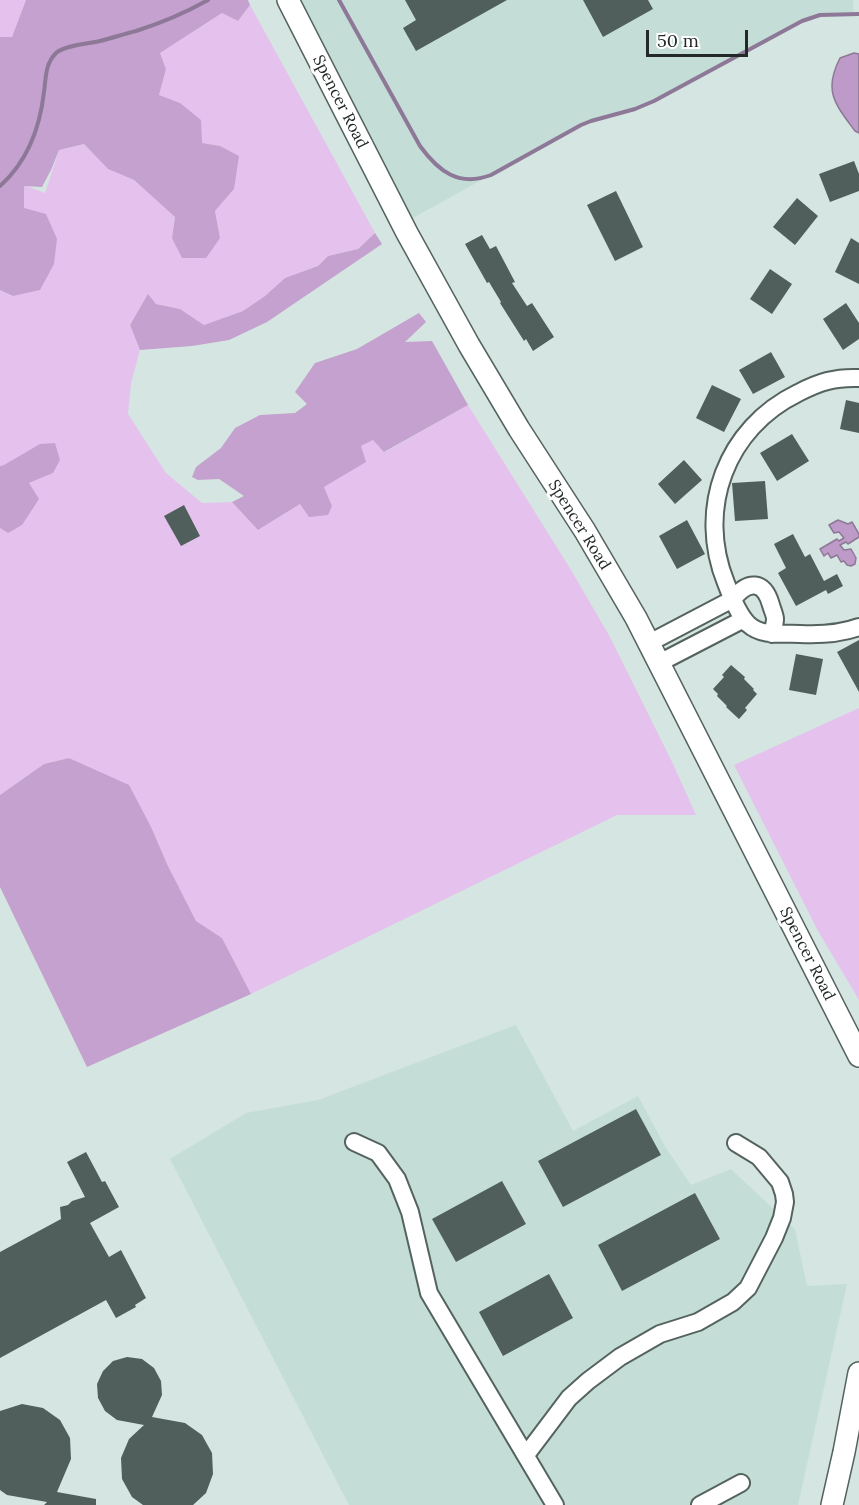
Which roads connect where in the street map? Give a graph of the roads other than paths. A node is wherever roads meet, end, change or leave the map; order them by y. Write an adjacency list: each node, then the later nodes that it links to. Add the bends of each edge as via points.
1 (288, 0): 7 (street, Spencer Road, via 402,224 469,345 585,531)
2 (859, 378): 3 (street, via 830,379 785,399 749,430 726,466 715,528 720,568)
3 (734, 599): 4 (street); 6 (street, via 750,585 759,585 770,600 775,619); 7 (street)
4 (744, 619): 6 (street); 8 (street)
5 (859, 627): 6 (street, via 830,634)
6 (772, 634)
7 (649, 643): 8 (street, Spencer Road)
8 (659, 663): 9 (street, Spencer Road)
9 (859, 1056)
10 (354, 1142): 13 (street, via 378,1153 397,1179 410,1212 429,1293)
11 (736, 1143): 13 (street, via 759,1157 780,1182 785,1202 774,1238 748,1288 733,1302 698,1322 660,1334 596,1375 569,1398)
12 (859, 1373): 17 (street)
13 (526, 1455): 15 (street)
14 (741, 1483): 16 (street)
15 (555, 1505)
16 (700, 1505)
17 (832, 1505)

